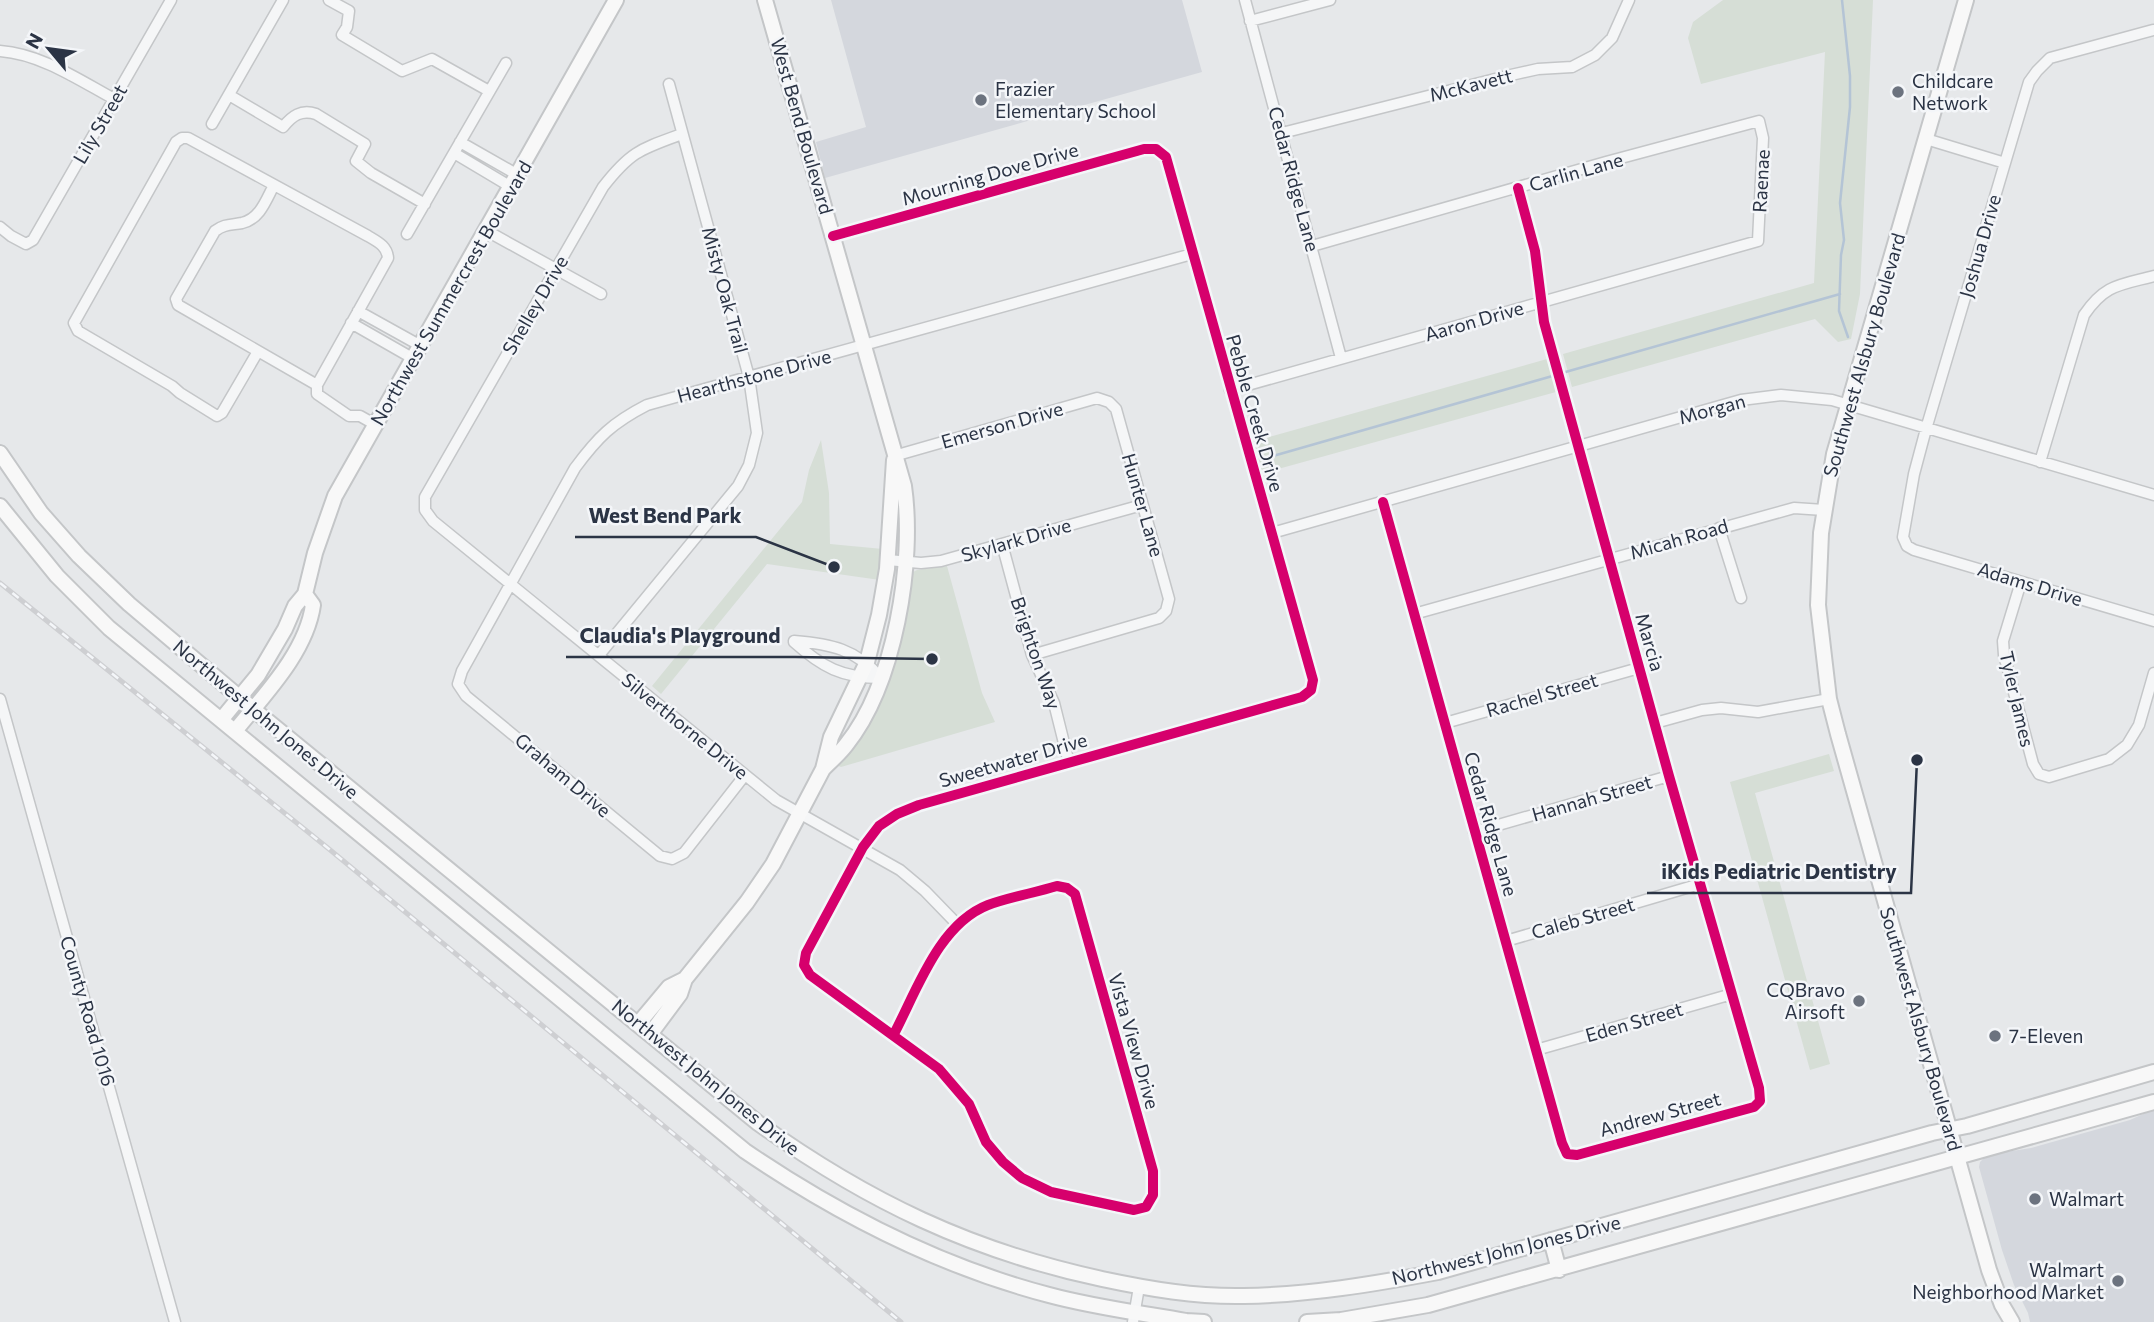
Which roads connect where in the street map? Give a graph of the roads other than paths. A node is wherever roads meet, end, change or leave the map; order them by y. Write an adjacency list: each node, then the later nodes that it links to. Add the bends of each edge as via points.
1 (171, 0): 17 (street, Lily Street)
2 (283, 0): 16 (street)
3 (329, 0): 15 (street, via 349,11 342,36 402,71 432,59)
4 (616, 0): 27 (main road, Northwest Summercrest Boulevard)
5 (765, 0): 34 (main road, West Bend Boulevard)
6 (1245, 0): 10 (street, Cedar Ridge Lane)
7 (1330, 0): 10 (street)
8 (1629, 0): 20 (street, McKavett, via 1612,38 1595,55 1572,67 1511,75)
9 (1966, 0): 22 (main road, Southwest Alsbury Boulevard)
10 (1251, 21): 20 (street, Cedar Ridge Lane)
11 (2153, 30): 26 (street, Joshua Drive, via 2050,58 2029,82)
12 (0, 51): 17 (street, via 54,66)
13 (506, 63): 15 (street)
14 (669, 85): 21 (street, Misty Oak Trail)
15 (489, 91): 23 (street)
16 (229, 95): 19 (street); 30 (street, via 283,127 300,113 316,114 365,144 356,161)
17 (114, 99): 31 (street, Lily Street, via 33,240 26,244)
18 (1759, 121): 29 (street, Carlin Lane); 35 (street, Raenae, via 1763,138)
19 (212, 124)
20 (1282, 133): 36 (street, Cedar Ridge Lane)
21 (682, 134): 38 (street, Shelley Drive, via 640,149 621,164); 48 (street, Misty Oak Trail)
22 (1926, 139): 26 (street); 52 (main road, Southwest Alsbury Boulevard)
23 (460, 142): 25 (street); 27 (street)
24 (1156, 149): 34 (street, Mourning Dove Drive); 37 (street, Pebble Creek Drive, via 1166,157)
25 (453, 153): 27 (street); 30 (street)
26 (2005, 163): 54 (street, Joshua Drive)
27 (515, 181): 32 (main road, Northwest Summercrest Boulevard)
28 (274, 185): 42 (street, via 383,245 388,252); 45 (street, via 258,215 215,231 177,299 183,310); 45 (street, via 188,138 176,142 74,323 78,331 217,416)
29 (1518, 188): 36 (street, Carlin Lane); 41 (street, Marcia, via 1535,251)
30 (425, 204): 33 (street)
31 (0, 227)
32 (487, 231): 38 (street); 46 (main road, Northwest Summercrest Boulevard)
33 (407, 234)
34 (833, 236): 44 (main road, West Bend Boulevard)
35 (1758, 241): 41 (street, Aaron Drive)
36 (1312, 246): 47 (street, Cedar Ridge Lane)
37 (1192, 254): 44 (street, Hearthstone Drive); 50 (street, Pebble Creek Drive)
38 (555, 269): 40 (street); 63 (street, Shelley Drive, via 425,497)
39 (2154, 276): 58 (street, via 2111,287 2096,296 2084,314)
40 (601, 294)
41 (1541, 302): 47 (street, Aaron Drive); 55 (street, Marcia)
42 (358, 311): 43 (street); 46 (street)
43 (351, 323): 46 (street); 49 (street)
44 (864, 346): 48 (street, Hearthstone Drive); 57 (main road, West Bend Boulevard)
45 (257, 353): 49 (street)
46 (417, 353): 53 (main road, Northwest Summercrest Boulevard)
47 (1341, 359): 50 (street, Aaron Drive)
48 (749, 377): 73 (street, Hearthstone Drive, via 647,405 618,420 575,468); 78 (street, Misty Oak Trail, via 757,433 738,486)
49 (317, 385): 53 (street, via 317,394 334,408)
50 (1230, 390): 66 (street, Pebble Creek Drive)
51 (1109, 402): 57 (street, Emerson Drive, via 1097,398); 61 (street, Hunter Lane, via 1116,409)
52 (1847, 405): 54 (street, Morgan); 55 (street, Morgan, via 1781,394 1741,400); 64 (main road, Southwest Alsbury Boulevard)
53 (376, 425): 74 (main road, Northwest Summercrest Boulevard, via 335,496)
54 (1926, 429): 58 (street, Morgan); 68 (street, Joshua Drive, via 1905,524)
55 (1578, 447): 60 (street, Morgan); 69 (street, Marcia)
56 (0, 453): 87 (main road, Northwest John Jones Drive, via 41,513 79,556)
57 (894, 456): 70 (main road, West Bend Boulevard); 71 (main road, West Bend Boulevard, via 906,500)
58 (2040, 462): 59 (street, Morgan)
59 (2154, 495)
60 (1383, 502): 66 (street, Morgan); 76 (street, Cedar Ridge Lane)
61 (1142, 505): 67 (street, Skylark Drive); 79 (street, Hunter Lane, via 1169,599 1166,611 1159,618)
62 (0, 506): 91 (main road, Northwest John Jones Drive, via 57,576 109,628)
63 (425, 510): 73 (street, Silverthorne Drive)
64 (1824, 510): 65 (street, Micah Road, via 1794,508); 89 (main road, Southwest Alsbury Boulevard, via 1818,605)
65 (1719, 528): 69 (street, Micah Road); 75 (street)
66 (1272, 533): 86 (street, Pebble Creek Drive, via 1313,680)
67 (1002, 544): 71 (street, Skylark Drive, via 941,561); 79 (street, Brighton Way)
68 (1907, 546): 72 (street, Adams Drive)
69 (1609, 559): 76 (street, Micah Road); 81 (street, Marcia)
70 (888, 560): 71 (street, Skylark Drive); 80 (main road, West Bend Boulevard)
71 (906, 562): 84 (main road, West Bend Boulevard, via 899,618)
72 (2021, 582): 77 (street, Adams Drive); 82 (street, Tyler James, via 2003,640 2004,655 2039,774 2049,776 2109,759 2127,745 2139,725)
73 (511, 584): 78 (street, Silverthorne Drive); 85 (street, Hearthstone Drive)
74 (305, 594): 87 (main road, Northwest Summercrest Boulevard, via 258,675); 90 (main road, Northwest Summercrest Boulevard, via 313,605 306,631)
75 (1741, 598)
76 (1414, 614): 92 (street, Cedar Ridge Lane)
77 (2154, 621)
78 (598, 655): 97 (street, Silverthorne Drive)
79 (1032, 655): 95 (street, Brighton Way, via 1054,703)
80 (867, 662): 83 (main road, West Bend Boulevard); 83 (street, via 825,644 794,641 817,662); 84 (street)
81 (1639, 668): 92 (street, Rachel Street); 93 (street, Marcia)
82 (2154, 673)
83 (859, 678): 84 (street); 96 (main road, West Bend Boulevard, via 831,737)
84 (881, 678): 96 (main road, West Bend Boulevard, via 847,744)
85 (458, 684): 97 (street, Graham Drive, via 660,856 672,859 684,853)
86 (1311, 690): 95 (street, Sweetwater Drive, via 1302,697)
87 (239, 698): 90 (main road, Northwest John Jones Drive); 91 (main road, Northwest Summercrest Boulevard)
88 (0, 699): 122 (street, County Road 1016)
89 (1829, 699): 93 (street, via 1758,712 1702,710); 114 (main road, Southwest Alsbury Boulevard)
90 (253, 709): 94 (main road, Northwest Summercrest Boulevard); 107 (main road, Northwest John Jones Drive)
91 (221, 720): 94 (main road, Northwest John Jones Drive)
92 (1445, 723): 100 (street, Cedar Ridge Lane)
93 (1655, 723): 98 (street, Marcia)
94 (234, 731): 120 (main road, Northwest John Jones Drive, via 745,1151 795,1186 862,1224 974,1272)
95 (1069, 763): 101 (street, Sweetwater Drive, via 919,805 879,826)
96 (823, 769): 99 (main road, West Bend Boulevard)
97 (746, 775): 99 (street, Silverthorne Drive)
98 (1669, 776): 100 (street, Hannah Street); 102 (street, Marcia)
99 (800, 814): 101 (street, Silverthorne Drive); 105 (main road, West Bend Boulevard, via 747,902)
100 (1474, 832): 104 (street, Cedar Ridge Lane)
101 (863, 847): 103 (street, Silverthorne Drive, via 900,870); 109 (street, Sweetwater Drive, via 806,953 804,965 810,975)
102 (1700, 884): 104 (street, Caleb Street); 106 (street, Marcia)
103 (957, 924): 109 (street); 109 (street, Vista View Drive, via 987,906 1057,886 1074,894 1153,1171 1153,1195 1146,1207 1134,1210 1051,1192 1022,1178 986,1142 969,1104 955,1086)
104 (1506, 941): 110 (street, Cedar Ridge Lane)
105 (685, 979): 107 (main road, West Bend Boulevard, via 669,987); 108 (main road, West Bend Boulevard, via 680,995)
106 (1732, 994): 110 (street, Eden Street); 112 (street, Marcia)
107 (638, 1024): 108 (main road, Northwest John Jones Drive)
108 (651, 1034): 119 (main road, Northwest John Jones Drive, via 758,1123 873,1197 984,1247)
109 (894, 1034)
110 (1536, 1050): 115 (street, Cedar Ridge Lane)
111 (2154, 1072): 114 (main road, Northwest John Jones Drive)
112 (1760, 1101): 115 (street, Andrew Street, via 1754,1107 1577,1156)
113 (2154, 1102): 116 (main road, Northwest John Jones Drive)
114 (1950, 1130): 116 (main road, Southwest Alsbury Boulevard); 117 (main road, Northwest John Jones Drive)
115 (1567, 1154)
116 (1958, 1158): 118 (main road, Northwest John Jones Drive); 125 (main road, Southwest Alsbury Boulevard, via 1989,1270)
117 (1551, 1240): 118 (main road); 119 (main road, Northwest John Jones Drive, via 1438,1272 1325,1290 1244,1296)
118 (1559, 1270): 121 (main road, Northwest John Jones Drive, via 1428,1305)
119 (1139, 1287): 120 (street)
120 (1134, 1317): 123 (main road, Northwest John Jones Drive)
121 (1342, 1321): 124 (main road, Northwest John Jones Drive)
122 (175, 1322)
123 (1204, 1322)
124 (1307, 1322)
125 (2012, 1322)

